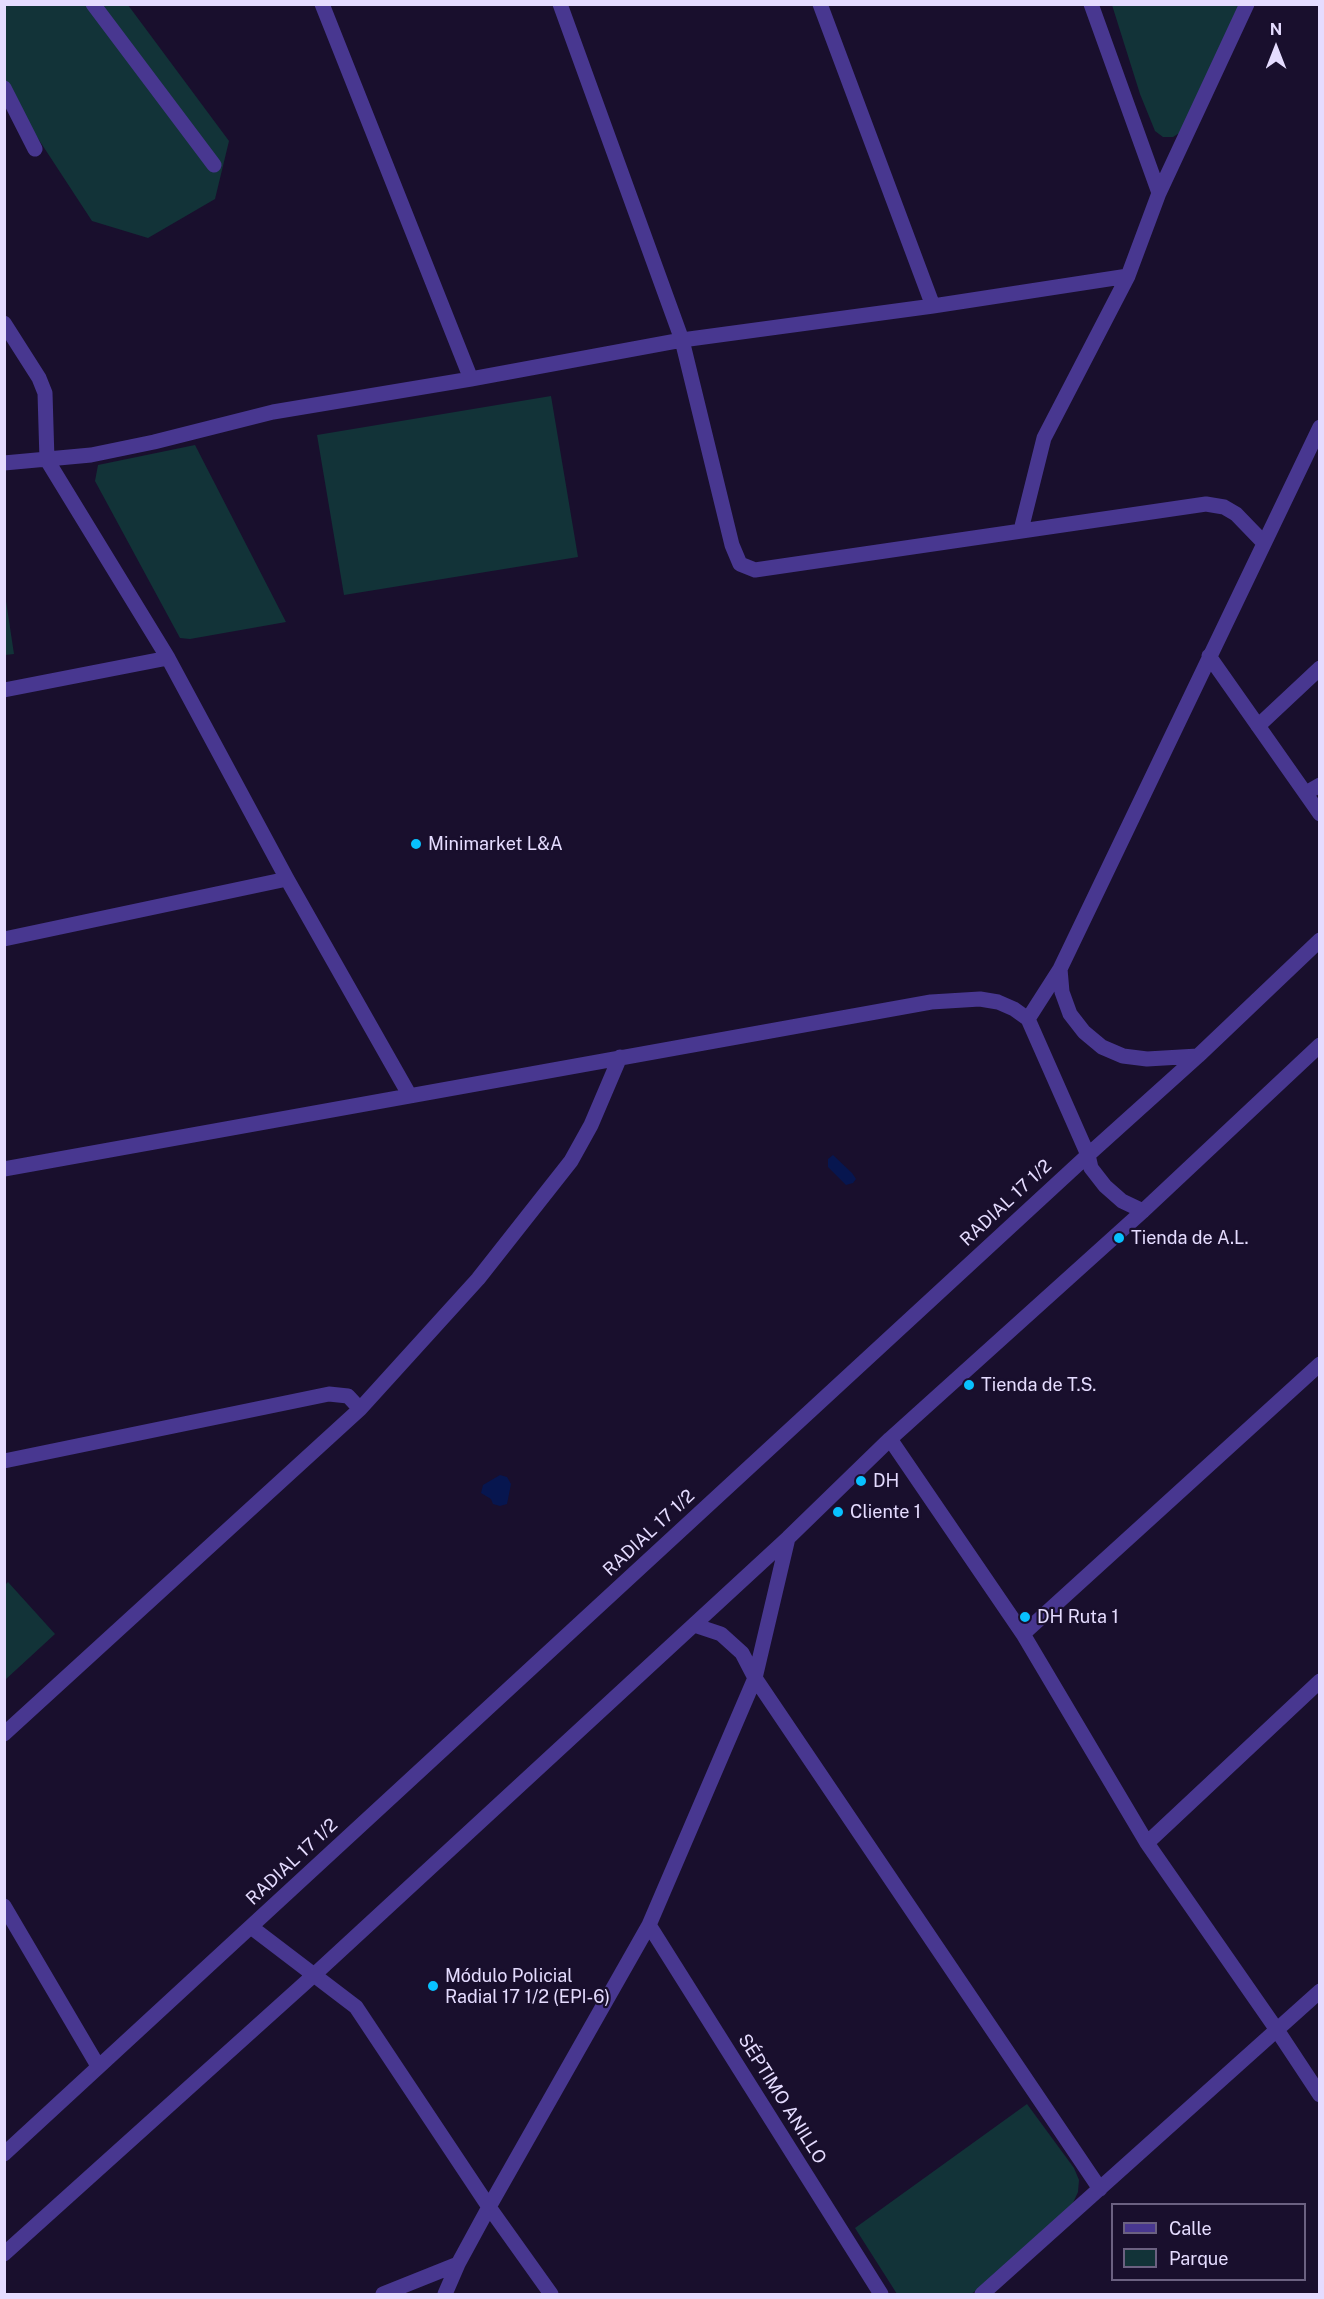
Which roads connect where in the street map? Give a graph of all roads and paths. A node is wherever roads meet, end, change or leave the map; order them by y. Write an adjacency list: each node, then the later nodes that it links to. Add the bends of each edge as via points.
1 (93, 4): 9 (street)
2 (322, 4): 15 (street)
3 (561, 4): 14 (street)
4 (820, 4): 12 (street)
5 (1091, 4): 10 (street)
6 (1247, 4): 10 (street)
7 (4, 88): 8 (street)
8 (35, 148)
9 (214, 165)
10 (1159, 193): 11 (street)
11 (1128, 276): 12 (street); 19 (street, via 1044,438)
12 (933, 306): 14 (street)
13 (4, 322): 17 (street, via 45,393)
14 (682, 340): 15 (street); 19 (street, via 740,564 756,570)
15 (471, 379): 17 (street, via 273,412 154,442)
16 (1320, 427): 20 (street)
17 (47, 460): 18 (street); 22 (street)
18 (4, 463)
19 (1021, 530): 20 (street, via 1206,504 1236,514)
20 (1264, 543): 21 (street)
21 (1209, 656): 25 (street); 31 (street)
22 (168, 658): 24 (street); 28 (street)
23 (1320, 668): 25 (street)
24 (4, 690)
25 (1258, 726): 26 (street)
26 (1313, 789): 27 (street)
27 (1320, 814)
28 (286, 879): 29 (street); 36 (street)
29 (4, 939)
30 (1320, 940): 34 (street, RADIAL 17 1/2)
31 (1060, 969): 32 (street); 34 (street, via 1062,992 1070,1014 1102,1047 1123,1056 1146,1059)
32 (1028, 1019): 35 (street, via 998,1002 930,1002); 37 (street)
33 (1320, 1045): 39 (street)
34 (1198, 1056): 37 (street, RADIAL 17 1/2)
35 (620, 1057): 36 (street); 41 (street, via 571,1161 478,1279)
36 (410, 1096): 38 (street)
37 (1088, 1155): 39 (street, via 1091,1168 1105,1186 1122,1201); 53 (street, RADIAL 17 1/2)
38 (4, 1169)
39 (1143, 1211): 42 (street)
40 (1320, 1364): 46 (street)
41 (360, 1409): 43 (street, via 348,1396 329,1394); 49 (street)
42 (890, 1439): 44 (street); 46 (street)
43 (4, 1461)
44 (788, 1538): 45 (street); 47 (street)
45 (694, 1625): 47 (street, via 721,1634 742,1653); 54 (street)
46 (1023, 1634): 50 (street)
47 (756, 1678): 52 (street); 60 (street)
48 (1320, 1681): 50 (street)
49 (4, 1734)
50 (1147, 1843): 56 (street)
51 (4, 1906): 57 (street)
52 (650, 1925): 61 (street); 67 (street, SÉPTIMO ANILLO)
53 (251, 1927): 54 (street); 57 (street, RADIAL 17 1/2)
54 (315, 1974): 61 (street, via 356,2007); 62 (street)
55 (1320, 1991): 56 (street)
56 (1277, 2030): 58 (street); 60 (street)
57 (98, 2066): 59 (street, RADIAL 17 1/2)
58 (1320, 2095)
59 (4, 2154)
60 (1100, 2189): 68 (street)
61 (489, 2207): 63 (street); 66 (street)
62 (4, 2254)
63 (458, 2264): 64 (street); 65 (street)
64 (383, 2295)
65 (445, 2295)
66 (551, 2295)
67 (881, 2295)
68 (982, 2295)

